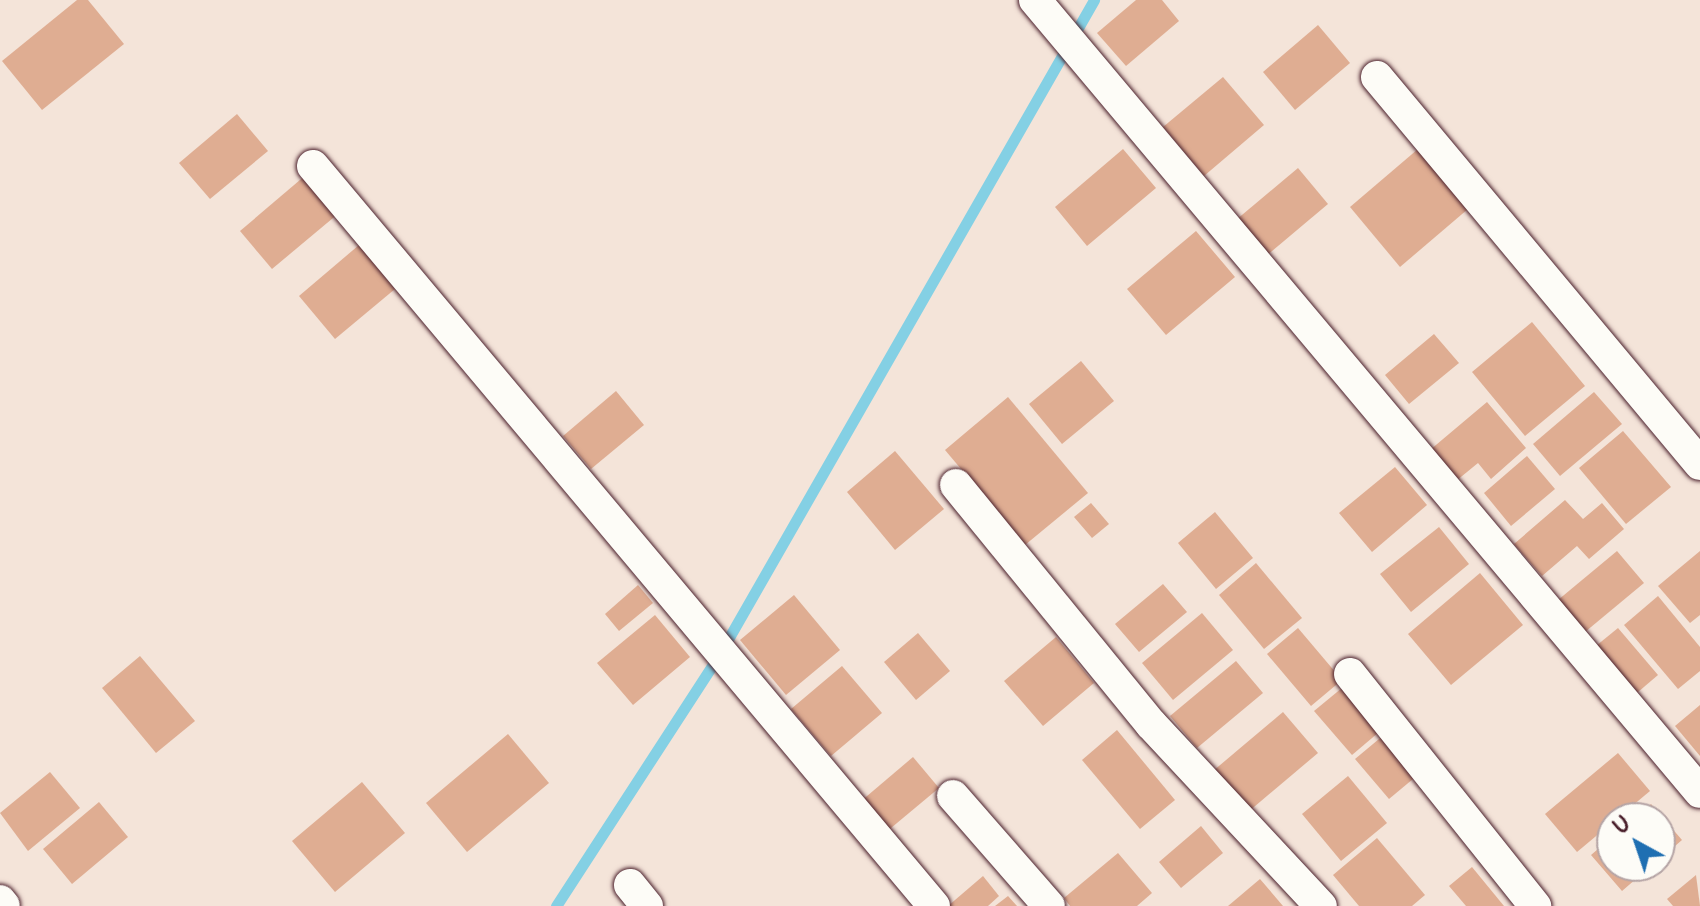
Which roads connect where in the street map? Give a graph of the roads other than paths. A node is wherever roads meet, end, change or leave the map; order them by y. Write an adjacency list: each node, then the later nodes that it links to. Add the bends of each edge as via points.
1 (1040, 6): 7 (street)
2 (1377, 77): 4 (street)
3 (313, 166): 11 (street)
4 (1700, 464)
5 (956, 485): 13 (street, via 1151,724)
6 (1350, 674): 14 (street)
7 (1700, 792)
8 (953, 796): 12 (street)
9 (0, 901): 10 (street)
10 (4, 906)
11 (934, 906)
12 (1049, 906)
13 (1321, 906)
14 (1535, 906)

